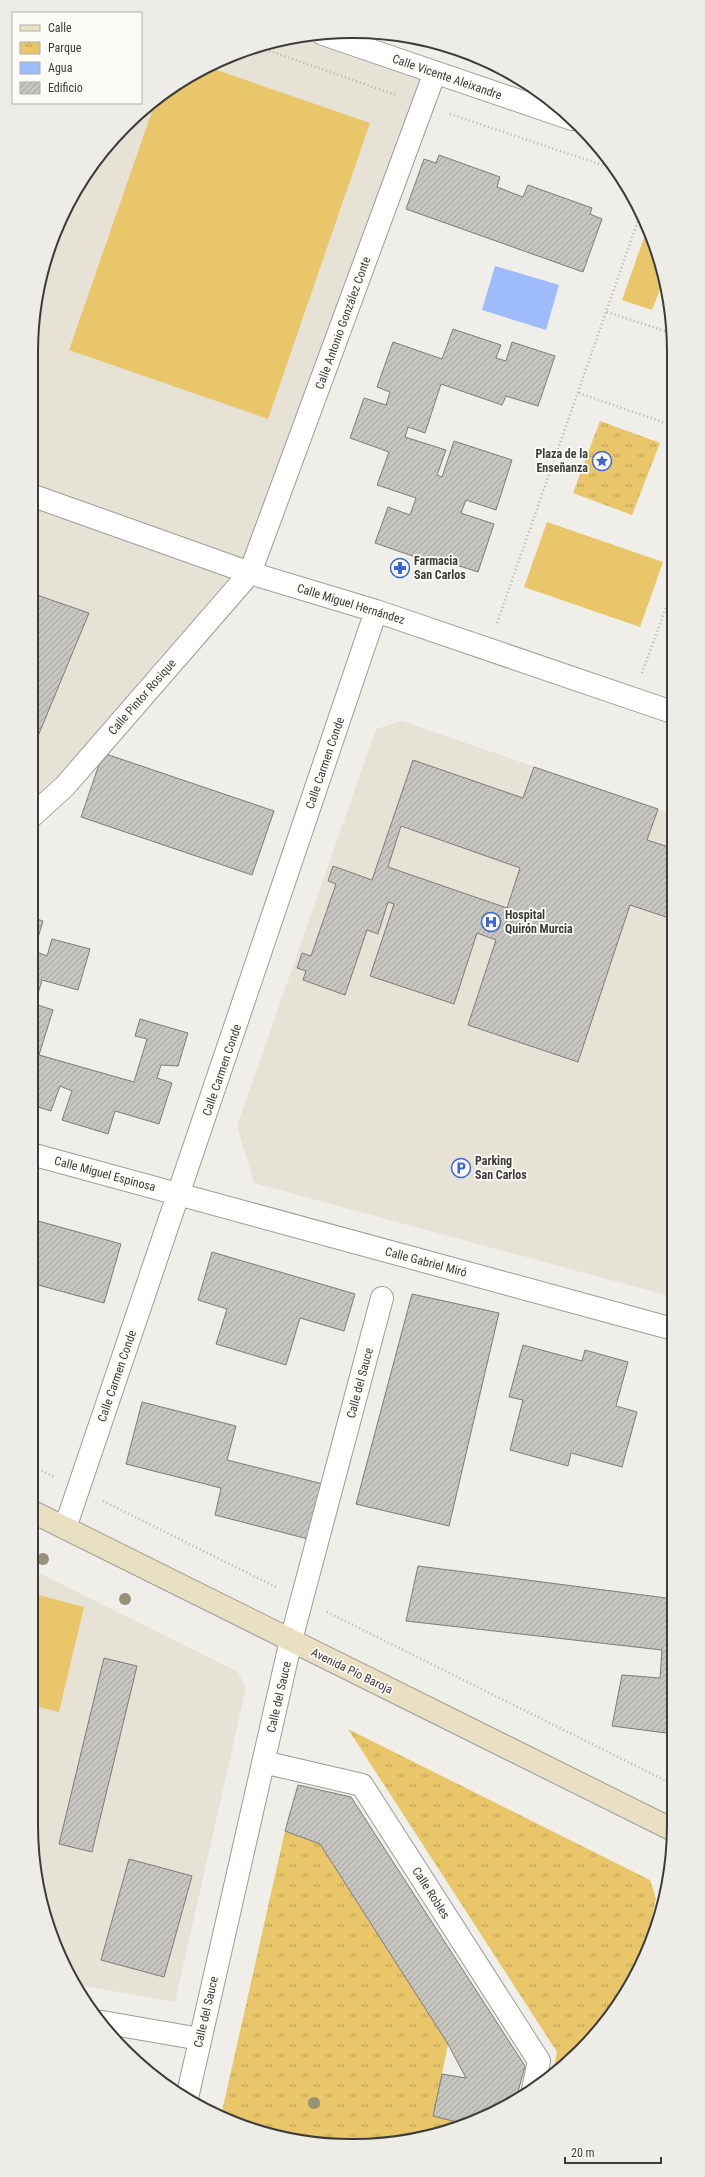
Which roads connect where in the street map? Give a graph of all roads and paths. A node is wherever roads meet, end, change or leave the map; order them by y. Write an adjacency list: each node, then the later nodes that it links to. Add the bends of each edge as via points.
1 (337, 39): 2 (street, Calle Vicente Aleixandre)
2 (435, 72): 3 (street, Calle Vicente Aleixandre); 10 (street, Calle Antonio González Conte)
3 (554, 111)
4 (638, 220): 5 (path)
5 (607, 312): 6 (path); 7 (path)
6 (666, 331)
7 (579, 393): 8 (path); 13 (path)
8 (667, 424)
9 (38, 498): 10 (street, Calle Miguel Hernández)
10 (250, 574): 12 (street, Calle Miguel Hernández); 16 (street, Calle Pintor Rosique, via 65,786)
11 (667, 605): 14 (path)
12 (376, 611): 13 (street, Calle Miguel Hernández); 18 (street, Calle Carmen Conde)
13 (487, 650): 14 (street, Calle Miguel Hernández)
14 (633, 697): 15 (street, Calle Miguel Hernández)
15 (667, 710)
16 (38, 811)
17 (38, 1156): 18 (street, Calle Miguel Espinosa)
18 (180, 1194): 20 (street, Calle Gabriel Miró); 22 (street, Calle Carmen Conde)
19 (382, 1298): 25 (street, Calle del Sauce)
20 (667, 1327)
21 (38, 1469): 22 (path)
22 (78, 1489): 24 (street, Calle Carmen Conde); 25 (path)
23 (38, 1514): 24 (main road, Avenida Pío Baroja)
24 (65, 1528): 26 (main road, Avenida Pío Baroja)
25 (302, 1600): 26 (street, Calle del Sauce); 28 (path)
26 (291, 1640): 27 (street, Calle del Sauce); 29 (main road, Avenida Pío Baroja)
27 (263, 1762): 31 (street, Calle del Sauce); 32 (street, Calle Robles, via 362,1785 540,2061)
28 (667, 1782)
29 (667, 1827)
30 (109, 2023): 31 (street)
31 (200, 2040): 33 (street, Calle del Sauce)
32 (535, 2080)
33 (188, 2093)

